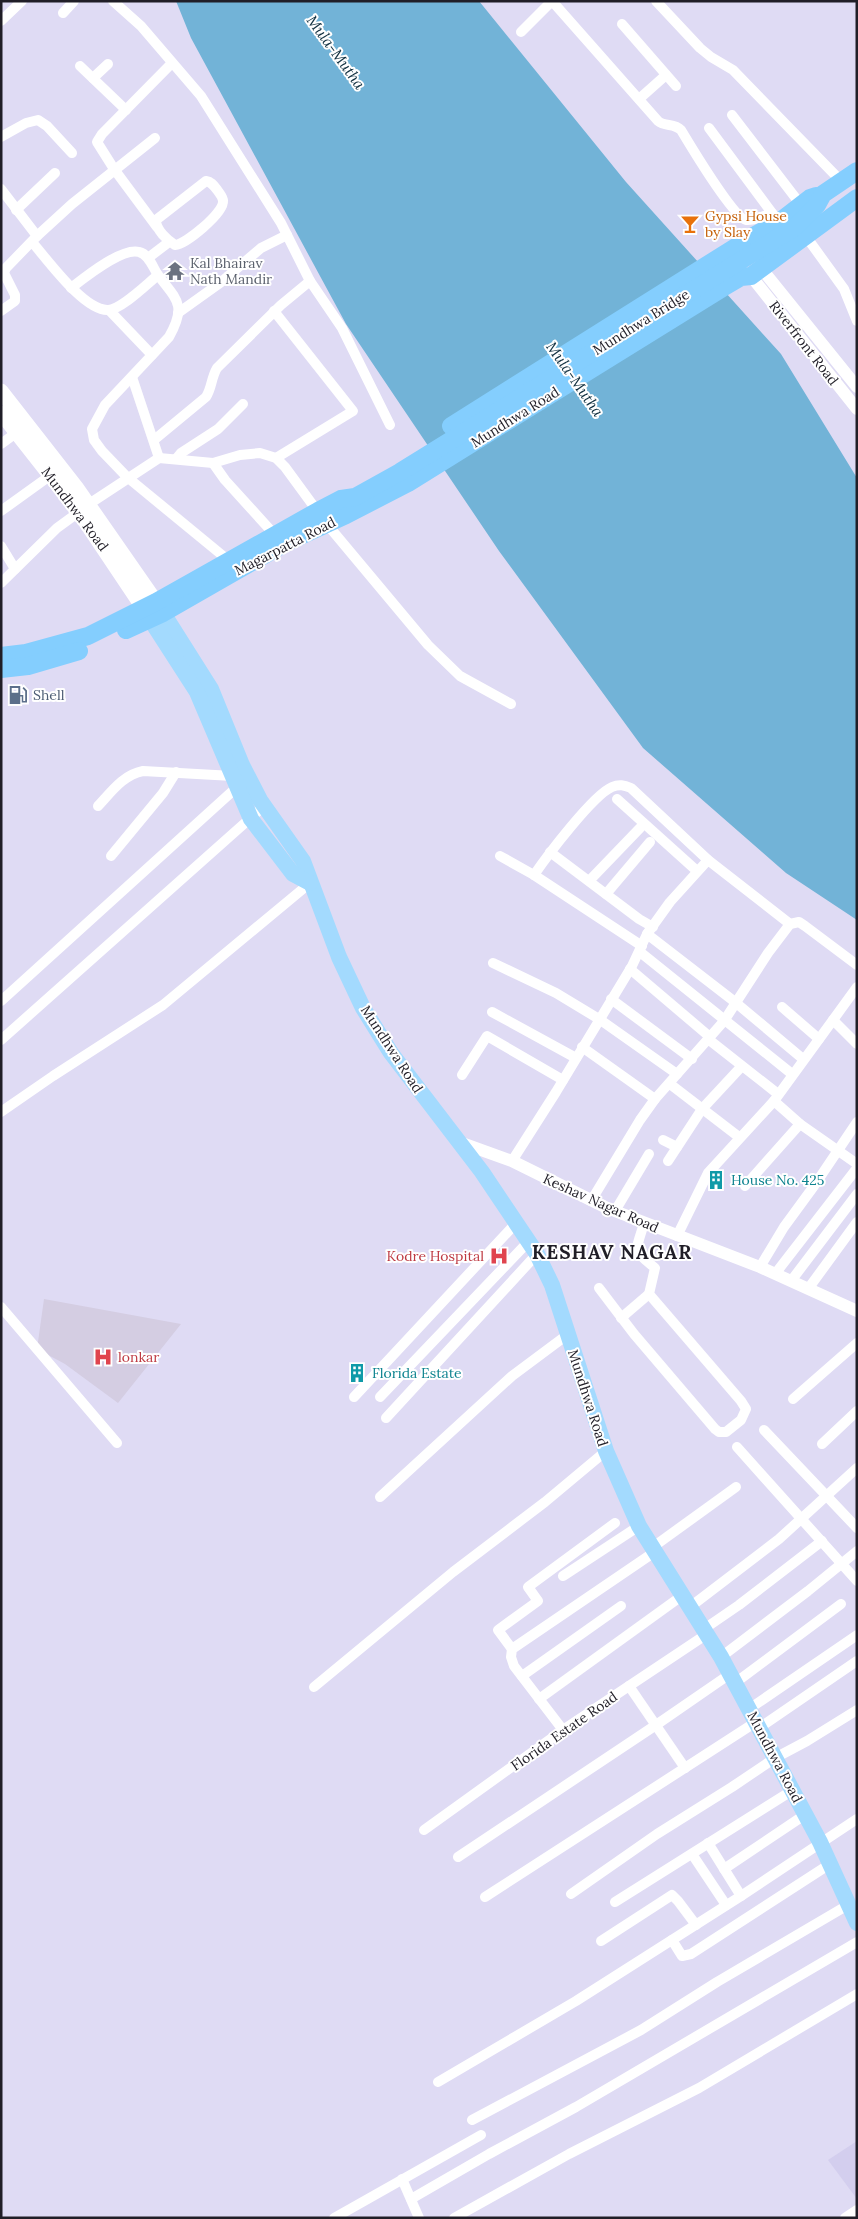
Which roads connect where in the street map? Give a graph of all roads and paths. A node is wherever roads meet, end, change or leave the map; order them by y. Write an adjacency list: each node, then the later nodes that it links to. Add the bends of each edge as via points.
1 (22, 1): 6 (street)
2 (74, 1): 5 (street)
3 (114, 1): 9 (street, via 141,26)
4 (656, 1): 25 (street, via 700,48 733,70)
5 (63, 13)
6 (1, 21)
7 (622, 24): 12 (street)
8 (521, 32): 15 (street, via 552,1)
9 (172, 63): 16 (street); 33 (street, via 201,96)
10 (108, 64): 13 (street)
11 (80, 66): 13 (street)
12 (666, 74): 14 (street); 15 (street)
13 (93, 78): 16 (street)
14 (676, 86)
15 (639, 99): 31 (street, via 662,124 681,130 741,218)
16 (126, 110): 22 (street, via 98,142)
17 (732, 116): 29 (street)
18 (709, 128): 31 (street)
19 (1, 137): 21 (street, via 38,120)
20 (155, 138): 22 (street)
21 (72, 153)
22 (114, 169): 32 (street); 35 (street)
23 (857, 171): 25 (highway)
24 (55, 173): 30 (street)
25 (842, 182): 27 (highway)
26 (1, 188): 30 (street)
27 (823, 194): 29 (highway, via 810,198); 38 (highway, via 817,205 795,227)
28 (855, 203): 34 (highway)
29 (801, 206): 31 (highway)
30 (16, 210): 35 (street)
31 (776, 218): 38 (highway)
32 (157, 227): 36 (street); 36 (street, via 155,223 159,217 202,183 210,182 224,200 222,208 183,244)
33 (287, 235): 40 (street); 45 (street, via 261,248)
34 (805, 235): 38 (highway); 46 (street, via 844,289)
35 (34, 239): 41 (street); 43 (street, via 6,268 4,273 15,295 14,301)
36 (169, 242): 37 (street)
37 (148, 258): 39 (street); 41 (street, via 133,252 109,260)
38 (754, 259): 49 (street, Riverfront Road); 52 (street, Riverfront Road); 63 (highway, Mundhwa Bridge); 63 (highway, Mundhwa Road, via 746,284 727,291)
39 (158, 275): 42 (street, via 119,306); 45 (street, via 178,301)
40 (310, 281): 44 (street); 54 (street, via 342,328)
41 (71, 288): 42 (street, via 99,308)
42 (109, 310): 47 (street)
43 (1, 311)
44 (274, 311): 56 (street, via 217,368 206,397); 59 (street, via 353,411)
45 (178, 313): 47 (street, via 169,337)
46 (857, 321)
47 (152, 355): 48 (street)
48 (132, 377): 56 (street); 64 (street, via 105,406 92,429 94,440)
49 (857, 387)
50 (1, 391): 65 (main road, Mundhwa Road)
51 (243, 404): 60 (street, via 218,429)
52 (857, 409)
53 (1, 413): 55 (main road, Mundhwa Road)
54 (390, 425)
55 (16, 433): 57 (street); 62 (main road, Mundhwa Road)
56 (154, 440): 58 (street)
57 (1, 444)
58 (159, 458): 60 (street); 64 (street)
59 (276, 458): 61 (street, via 260,453); 67 (street)
60 (176, 459): 61 (street)
61 (213, 463): 68 (street)
62 (50, 475): 65 (main road, Mundhwa Road); 66 (street)
63 (404, 476): 67 (highway, Mundhwa Road, via 355,496 344,507)
64 (127, 477): 65 (street); 70 (street)
65 (84, 508): 71 (street, via 57,528); 73 (main road, Mundhwa Road)
66 (1, 511)
67 (322, 517): 68 (highway, Magarpatta Road); 73 (highway, Magarpatta Road, via 287,542); 76 (street, via 428,645 460,676)
68 (274, 534): 70 (highway, Magarpatta Road)
69 (1, 546): 71 (street)
70 (228, 560): 73 (highway, Magarpatta Road)
71 (15, 569): 72 (street)
72 (1, 583)
73 (154, 610): 74 (highway, Magarpatta Road, via 88,636 26,653); 75 (highway, Magarpatta Road, via 87,648 28,666); 78 (main road, Mundhwa Road, via 197,692); 81 (main road, Mundhwa Road, via 211,689 242,765)
74 (1, 656)
75 (1, 669)
76 (511, 704)
77 (176, 772): 78 (street); 80 (street, via 133,773); 86 (street, via 163,793)
78 (235, 782): 82 (main road, Mundhwa Road); 102 (street)
79 (617, 799): 89 (street)
80 (98, 806)
81 (264, 806): 82 (street); 92 (main road, Mundhwa Road, via 303,861)
82 (251, 818): 92 (main road, Mundhwa Road, via 293,874); 111 (street)
83 (640, 828): 91 (street)
84 (650, 842): 93 (street)
85 (550, 852): 88 (street, via 602,793 619,785 631,788); 90 (street); 91 (street)
86 (111, 856)
87 (500, 856): 90 (street)
88 (708, 860): 89 (street); 94 (street)
89 (697, 871): 95 (street)
90 (534, 875): 96 (street)
91 (589, 881): 93 (street)
92 (310, 883): 126 (street, via 163,1005); 131 (main road, Mundhwa Road, via 363,1008 391,1053)
93 (606, 894): 95 (street)
94 (790, 924): 98 (street, via 799,922); 103 (street)
95 (650, 931): 96 (street); 103 (street)
96 (641, 949): 99 (street); 108 (street)
97 (493, 963): 106 (street)
98 (857, 965)
99 (630, 969): 101 (street); 109 (street)
100 (857, 987): 107 (street)
101 (611, 999): 106 (street); 115 (street)
102 (1, 1001)
103 (735, 1002): 108 (street); 116 (street)
104 (782, 1007): 110 (street)
105 (492, 1012): 114 (street)
106 (599, 1019): 113 (street); 118 (street)
107 (833, 1020): 110 (street); 112 (street)
108 (724, 1021): 109 (street); 119 (street)
109 (709, 1038): 115 (street); 117 (street)
110 (819, 1039): 116 (street)
111 (1, 1040)
112 (857, 1044)
113 (582, 1047): 114 (street); 124 (street)
114 (576, 1058): 121 (street)
115 (692, 1059): 118 (street)
116 (803, 1059): 119 (street)
117 (741, 1067): 123 (street); 125 (street)
118 (677, 1074): 122 (street)
119 (792, 1074): 123 (street)
120 (462, 1075): 121 (street, via 487,1036)
121 (563, 1080): 135 (street)
122 (670, 1084): 124 (street); 125 (street)
123 (776, 1098): 128 (street); 129 (street)
124 (655, 1099): 141 (street)
125 (702, 1110): 129 (street); 132 (street)
126 (1, 1112)
127 (857, 1122): 133 (street)
128 (800, 1124): 133 (street); 139 (street)
129 (739, 1137): 146 (street, via 708,1173)
130 (663, 1140): 132 (street)
131 (456, 1141): 135 (street, Keshav Nagar Road); 143 (main road, Mundhwa Road)
132 (677, 1147): 136 (street)
133 (837, 1150): 137 (street); 148 (street)
134 (649, 1154): 142 (street)
135 (512, 1161): 141 (street, Keshav Nagar Road)
136 (668, 1161)
137 (857, 1164)
138 (857, 1168): 149 (street)
139 (745, 1186)
140 (857, 1194): 150 (street)
141 (590, 1201): 142 (street, Keshav Nagar Road)
142 (615, 1211): 145 (street, Keshav Nagar Road)
143 (517, 1222): 147 (main road, Mundhwa Road); 159 (street)
144 (857, 1222): 152 (street)
145 (644, 1223): 146 (street, Keshav Nagar Road); 153 (street, via 637,1249 639,1257 655,1268)
146 (677, 1236): 148 (street, Keshav Nagar Road)
147 (533, 1248): 157 (main road, Mundhwa Road, via 552,1285); 160 (street); 163 (street)
148 (760, 1267): 149 (street, Keshav Nagar Road)
149 (775, 1274): 150 (street, Keshav Nagar Road)
150 (791, 1281): 152 (street, Keshav Nagar Road)
151 (599, 1288): 156 (street)
152 (808, 1289): 155 (street, Keshav Nagar Road)
153 (649, 1294): 156 (street); 156 (street, via 741,1401 746,1409 741,1420 726,1432 715,1429)
154 (1, 1307): 165 (street)
155 (857, 1311)
156 (621, 1318)
157 (567, 1335): 168 (main road, Mundhwa Road); 171 (street, via 512,1376)
158 (857, 1343): 161 (street)
159 (354, 1396)
160 (380, 1397)
161 (793, 1399)
162 (857, 1411): 166 (street)
163 (386, 1418)
164 (764, 1430): 172 (street)
165 (117, 1443)
166 (822, 1444)
167 (737, 1447): 173 (street)
168 (606, 1451): 175 (main road, Mundhwa Road); 194 (street)
169 (857, 1468): 172 (street)
170 (736, 1487): 178 (street)
171 (380, 1497)
172 (827, 1497): 173 (street); 176 (street)
173 (802, 1518): 177 (street); 183 (street)
174 (615, 1523): 188 (street, via 528,1587 538,1601 498,1630)
175 (639, 1526): 178 (main road, Mundhwa Road); 181 (street)
176 (857, 1528)
177 (822, 1541): 180 (street); 186 (street, Florida Estate Road)
178 (654, 1549): 183 (main road, Mundhwa Road); 188 (street)
179 (857, 1551): 180 (street)
180 (842, 1564): 182 (street); 189 (street)
181 (563, 1576)
182 (857, 1582)
183 (686, 1601): 186 (main road, Mundhwa Road); 195 (street)
184 (841, 1604): 192 (street)
185 (621, 1606): 191 (street)
186 (705, 1631): 189 (main road, Mundhwa Road); 193 (street, Florida Estate Road)
187 (857, 1635): 197 (street)
188 (512, 1649): 191 (street, via 511,1657)
189 (721, 1656): 192 (main road, Mundhwa Road)
190 (857, 1661): 197 (street)
191 (522, 1676): 195 (street)
192 (732, 1678): 197 (main road, Mundhwa Road); 198 (street)
193 (629, 1686): 198 (street); 199 (street, Florida Estate Road)
194 (314, 1687)
195 (539, 1699): 199 (street)
196 (857, 1710): 200 (street)
197 (755, 1720): 200 (main road, Mundhwa Road); 201 (street)
198 (656, 1725): 201 (street); 209 (street)
199 (563, 1730): 205 (street, Florida Estate Road)
200 (775, 1758): 202 (main road, Mundhwa Road); 212 (street)
201 (685, 1768): 214 (street)
202 (793, 1790): 203 (main road, Mundhwa Road); 207 (street)
203 (806, 1814): 206 (main road, Mundhwa Road); 211 (street)
204 (857, 1819): 206 (street)
205 (424, 1830)
206 (820, 1842): 210 (main road, Mundhwa Road); 213 (street)
207 (708, 1843): 208 (street); 211 (street)
208 (692, 1854): 215 (street); 216 (street)
209 (458, 1857)
210 (830, 1864): 217 (main road, Mundhwa Road); 221 (street, via 691,1954 682,1956)
211 (724, 1869): 213 (street)
212 (571, 1894)
213 (741, 1896): 216 (street)
214 (485, 1898)
215 (615, 1902)
216 (726, 1905): 219 (street)
217 (848, 1905): 218 (main road, Mundhwa Road); 225 (street, via 641,2030)
218 (857, 1923)
219 (696, 1925): 220 (street, via 672,1895); 221 (street)
220 (601, 1940)
221 (672, 1940): 224 (street)
222 (857, 1942): 228 (street, via 576,2108)
223 (857, 1994): 232 (street, via 699,2088 569,2154)
224 (438, 2082)
225 (472, 2120)
226 (481, 2135): 227 (street)
227 (402, 2179): 228 (street); 230 (street)
228 (411, 2199): 231 (street)
229 (857, 2210): 233 (street)
230 (334, 2218)
231 (419, 2218)
232 (454, 2218)
233 (845, 2218)

